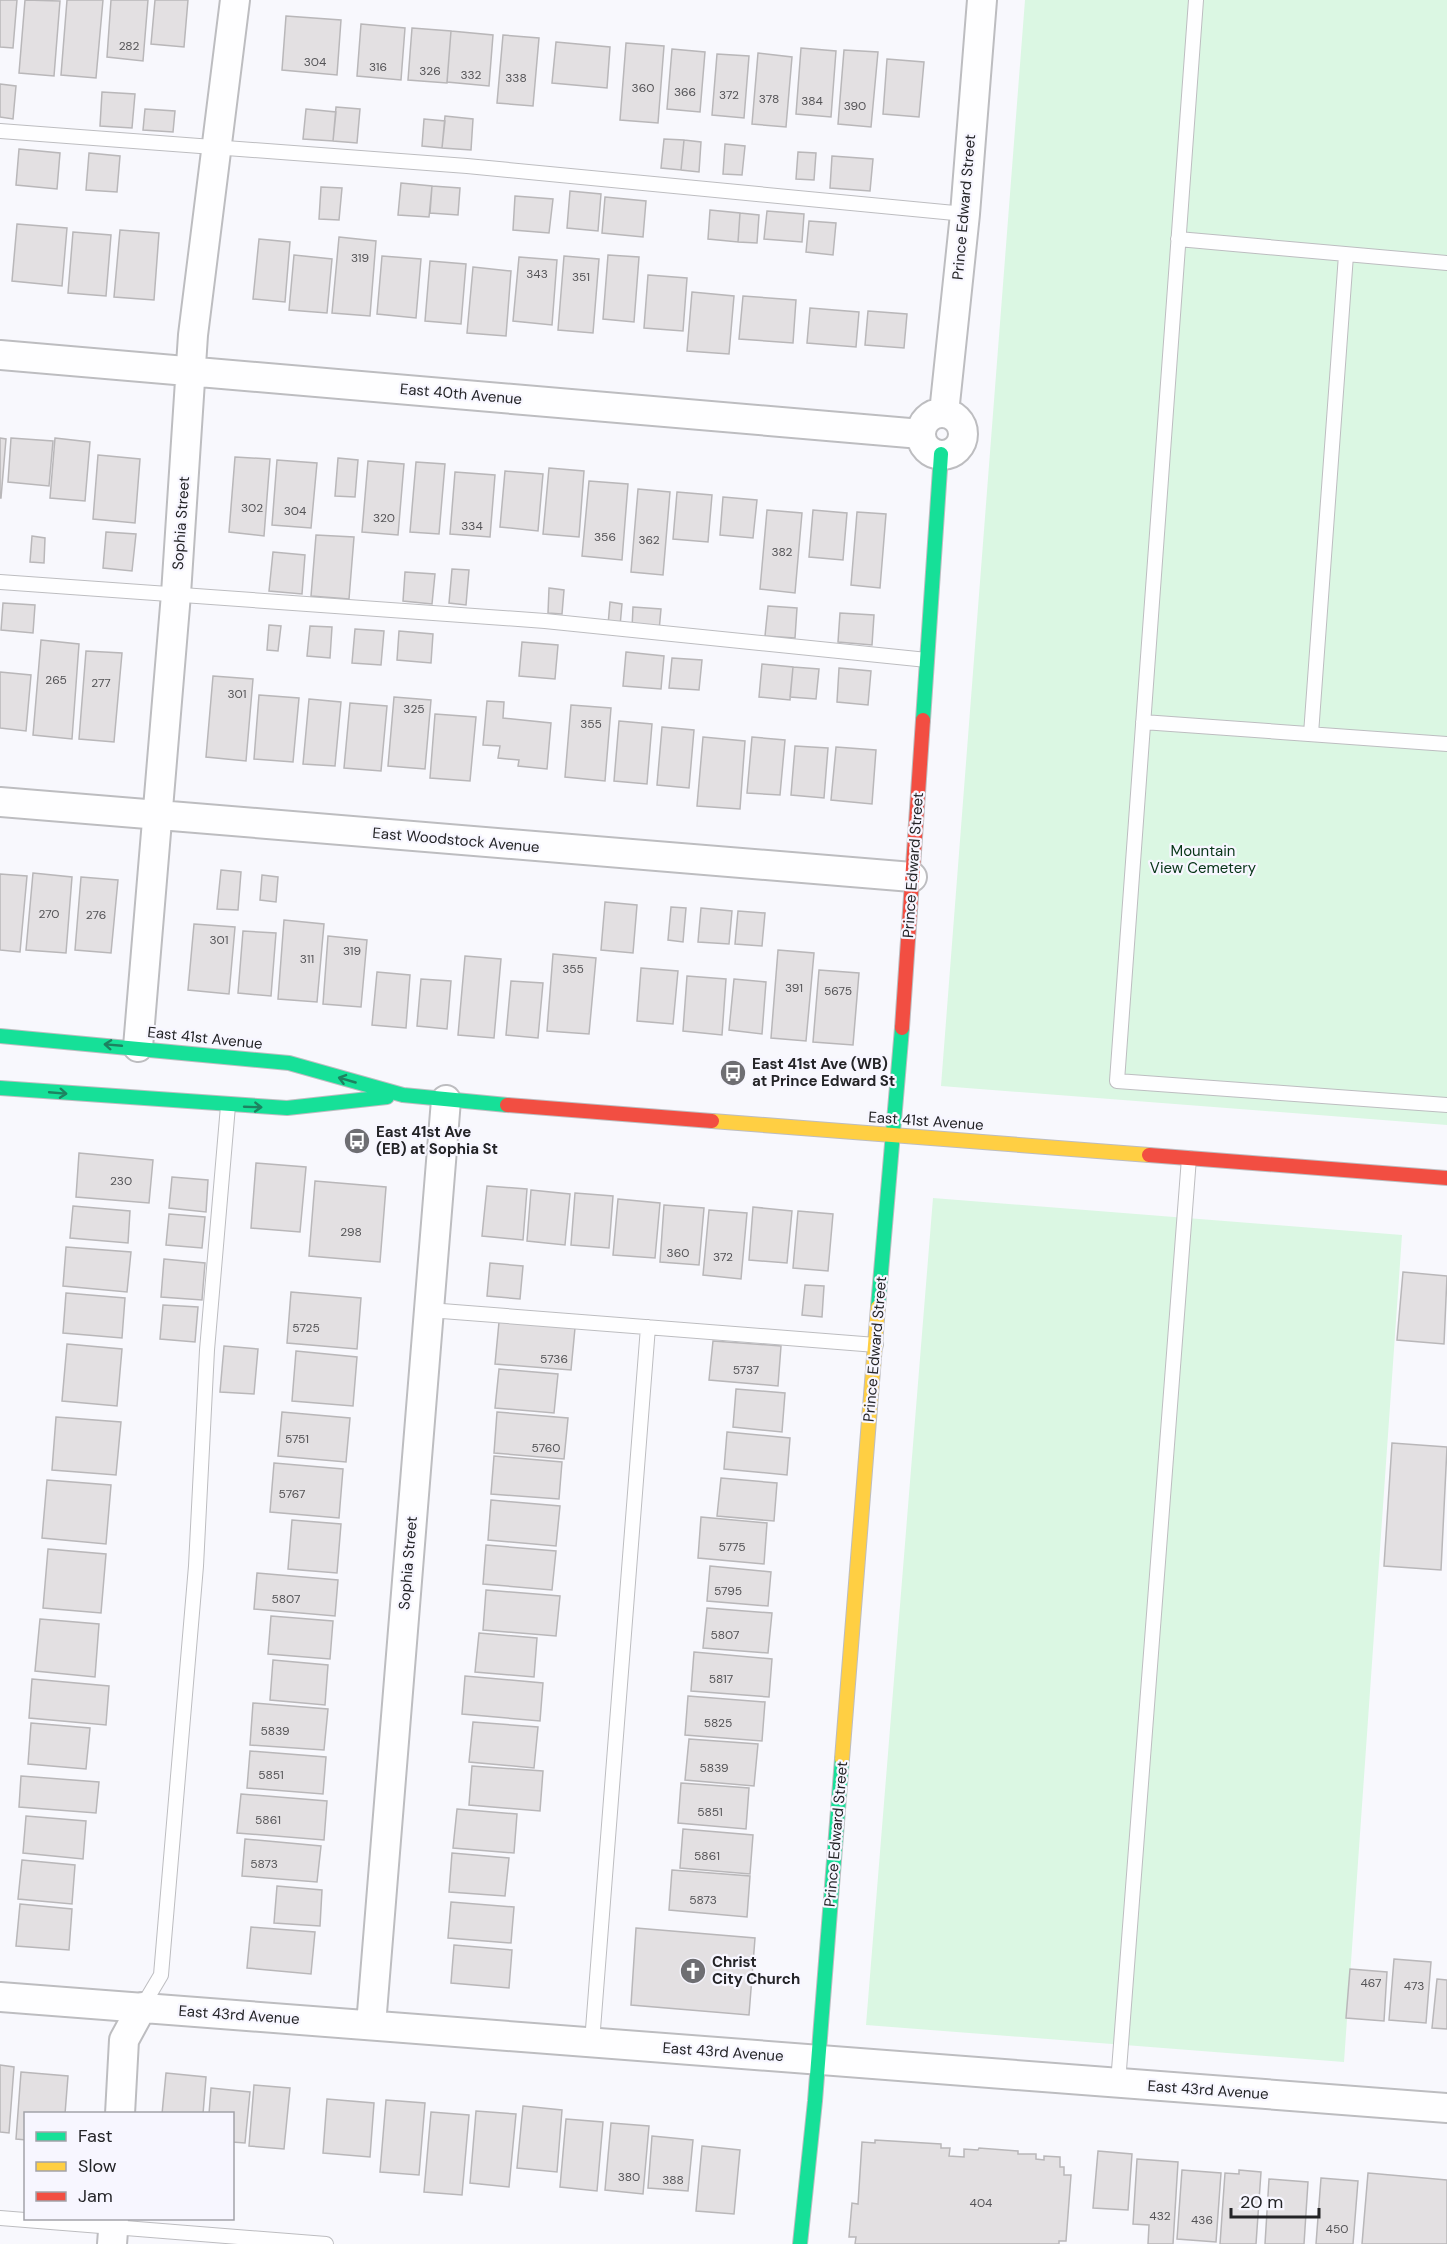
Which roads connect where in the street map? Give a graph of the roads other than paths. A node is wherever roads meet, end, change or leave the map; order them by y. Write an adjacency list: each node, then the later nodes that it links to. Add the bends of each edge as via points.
1 (235, 0): 5 (street, Sophia Street)
2 (982, 0): 6 (street, Prince Edward Street)
3 (1196, 0): 7 (lane)
4 (0, 131): 5 (lane)
5 (218, 147): 6 (lane, via 467,166); 11 (street, Sophia Street, via 193,335)
6 (964, 214): 12 (street, Prince Edward Street)
7 (1178, 240): 8 (lane); 18 (lane)
8 (1346, 255): 9 (lane); 19 (lane)
9 (1447, 264)
10 (0, 355): 11 (street, East 40th Avenue)
11 (192, 370): 13 (street, East 40th Avenue); 16 (street, Sophia Street)
12 (944, 413): 13 (street, via 925,421); 14 (street, via 956,419 963,431 959,445)
13 (921, 434): 14 (street, via 925,446)
14 (941, 454): 17 (main road, Prince Edward Street)
15 (0, 582): 16 (lane)
16 (176, 594): 17 (lane, via 545,621); 22 (street, Sophia Street)
17 (927, 660): 23 (main road, Prince Edward Street)
18 (1143, 722): 19 (lane); 29 (lane, via 1117,1081)
19 (1311, 734): 20 (lane)
20 (1447, 744)
21 (0, 802): 22 (street, East Woodstock Avenue)
22 (157, 816): 23 (street, East Woodstock Avenue); 25 (street, Sophia Street)
23 (912, 877): 31 (main road, Prince Edward Street)
24 (0, 1036): 25 (main road, East 41st Avenue, one-way to 24)
25 (138, 1047): 27 (main road, East 41st Avenue, one-way to 25, via 289,1063)
26 (0, 1088): 30 (main road, East 41st Avenue, one-way to 30)
27 (403, 1095): 28 (main road, East 41st Avenue); 30 (main road, East 41st Avenue, one-way to 27, via 287,1108)
28 (446, 1100): 31 (main road, East 41st Avenue); 34 (street, Sophia Street)
29 (1447, 1105)
30 (228, 1106): 38 (lane, via 207,1350 196,1566 161,1975)
31 (895, 1135): 32 (main road, East 41st Avenue); 36 (main road, Prince Edward Street)
32 (1189, 1158): 33 (main road, East 41st Avenue); 42 (lane)
33 (1447, 1178)
34 (429, 1310): 35 (lane); 39 (street, Sophia Street)
35 (648, 1327): 36 (lane); 40 (lane)
36 (876, 1345): 41 (main road, Prince Edward Street)
37 (0, 1997): 38 (street, East 43rd Avenue)
38 (142, 2007): 39 (street, East 43rd Avenue); 44 (street, via 124,2040)
39 (371, 2025): 40 (street, East 43rd Avenue)
40 (592, 2042): 41 (street, East 43rd Avenue)
41 (818, 2060): 42 (street, East 43rd Avenue); 48 (main road, Prince Edward Street)
42 (1118, 2083): 43 (street, East 43rd Avenue)
43 (1447, 2108)
44 (120, 2112)
45 (0, 2218): 46 (lane)
46 (113, 2230): 47 (lane)
47 (326, 2244)
48 (800, 2244)

